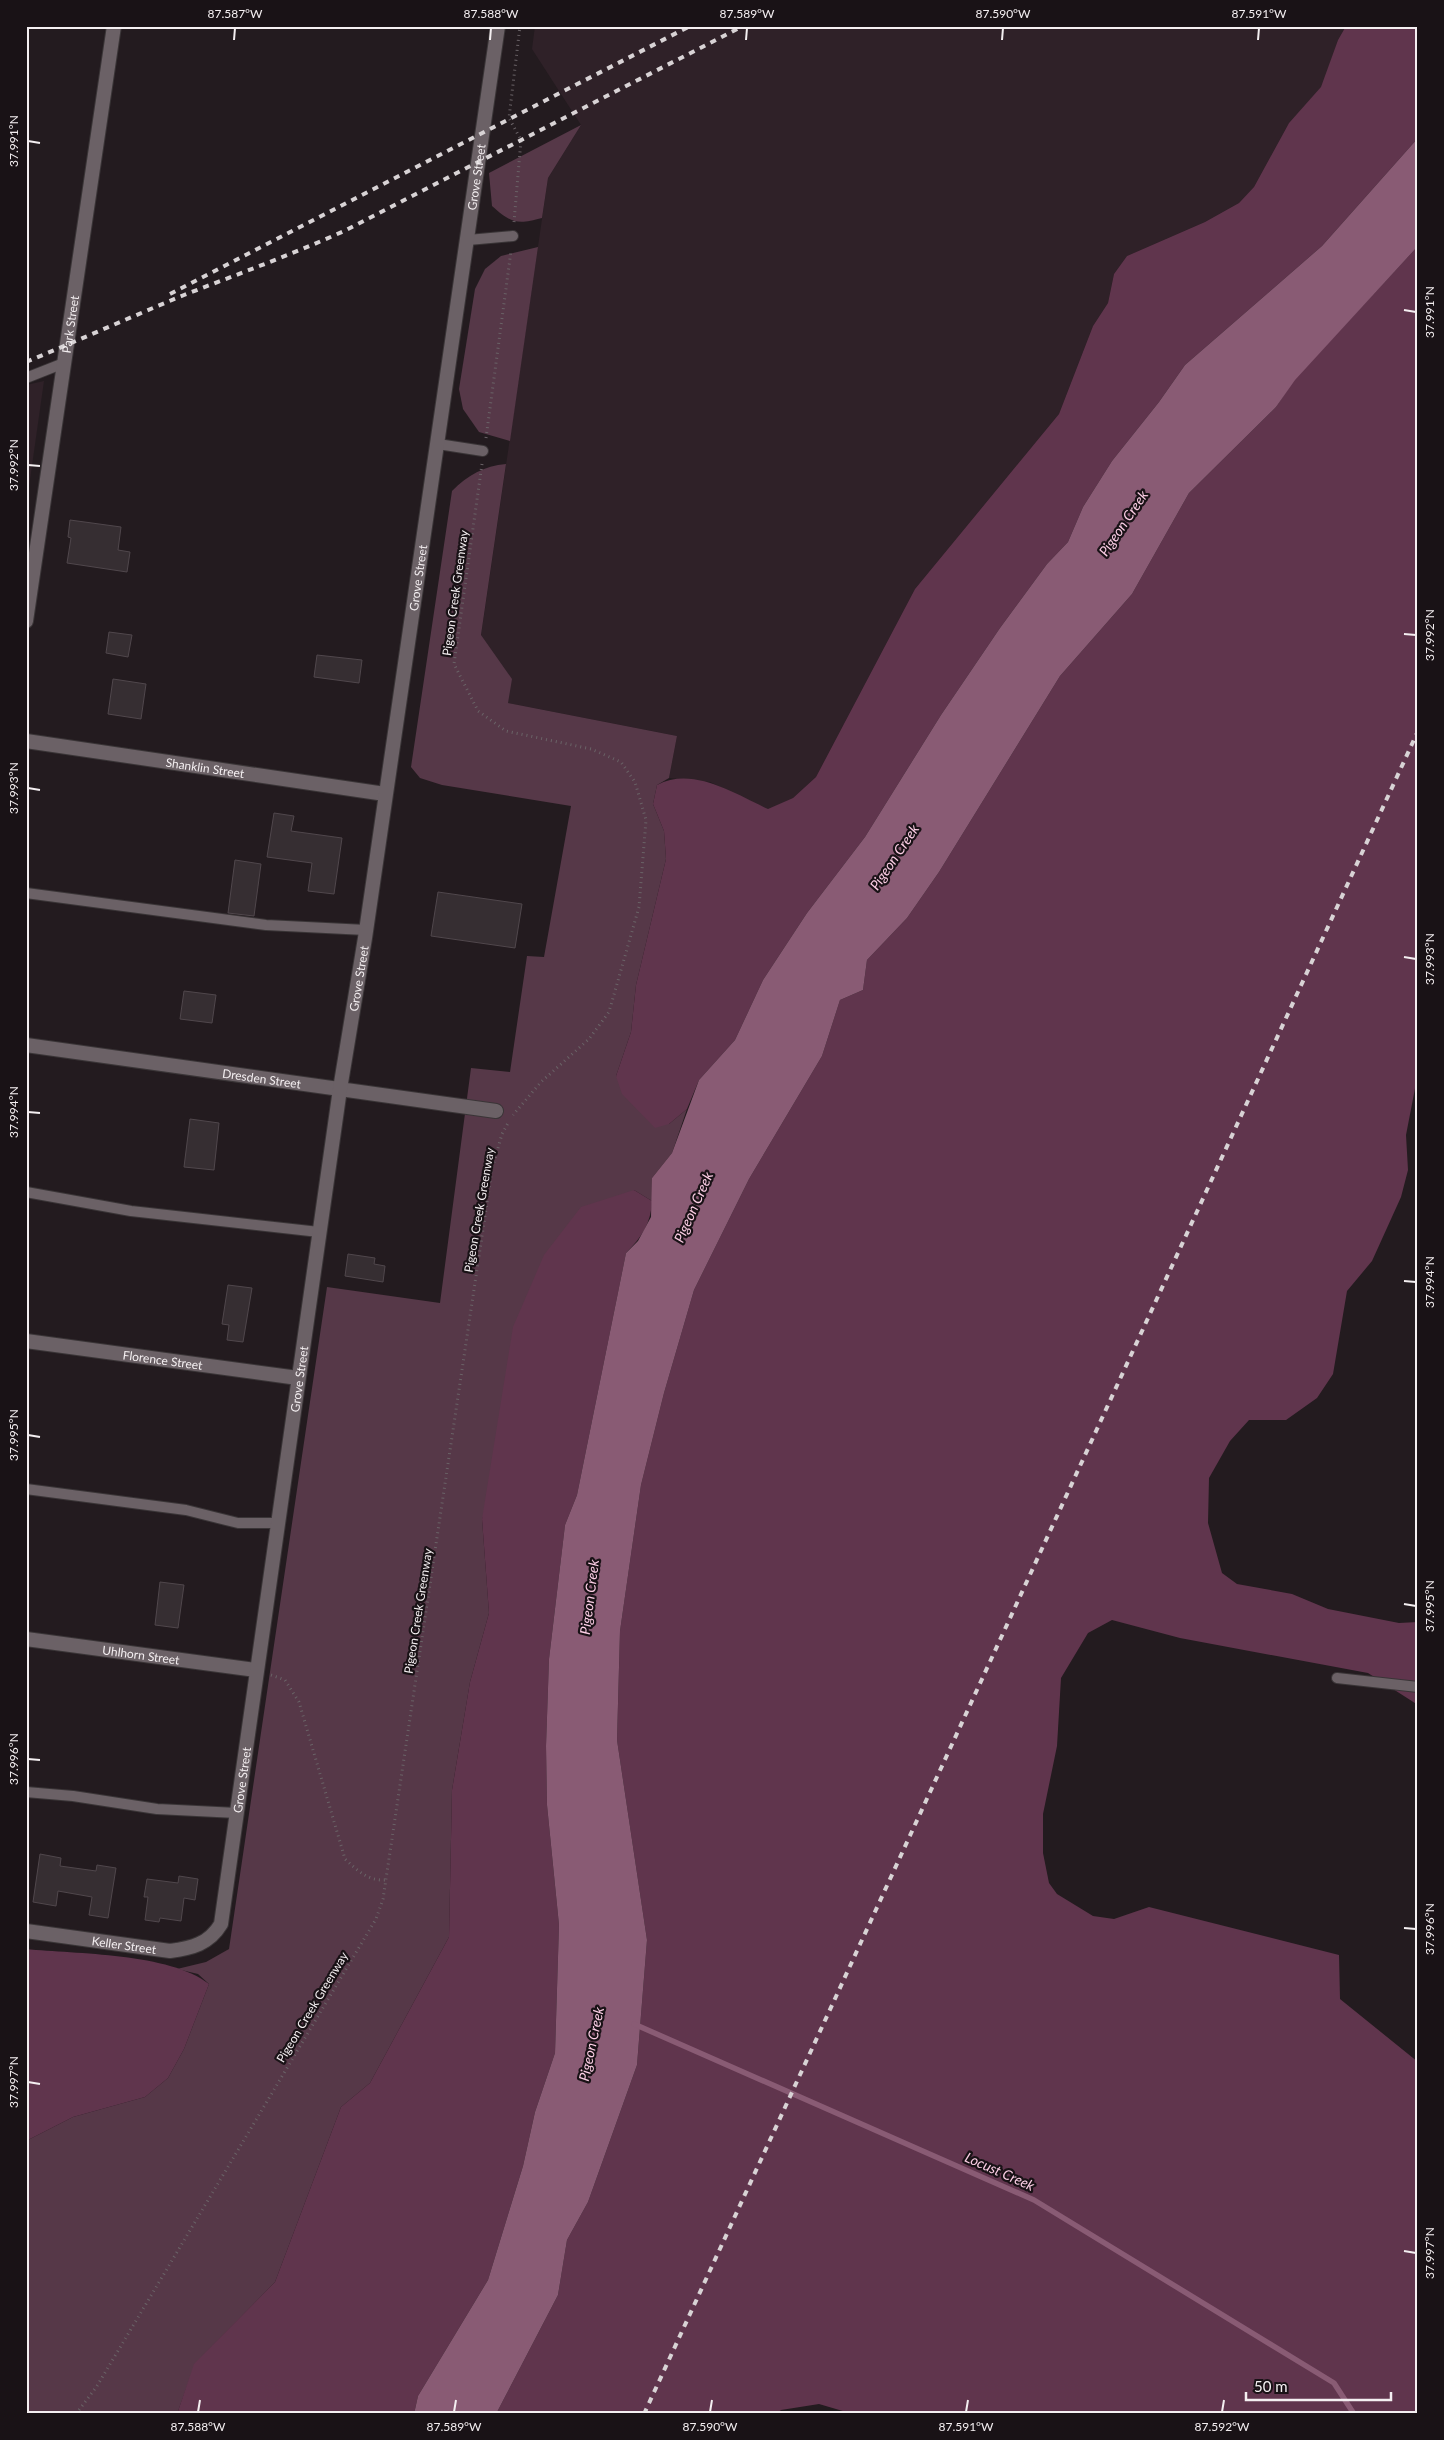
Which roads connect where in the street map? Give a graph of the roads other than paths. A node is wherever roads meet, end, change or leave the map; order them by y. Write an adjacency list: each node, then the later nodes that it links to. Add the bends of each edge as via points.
1 (114, 26): 5 (street, Park Street)
2 (498, 26): 4 (street, Grove Street)
3 (513, 236): 4 (lane)
4 (468, 240): 7 (street, Grove Street)
5 (64, 363): 6 (lane); 9 (street, Park Street)
6 (26, 378)
7 (438, 444): 8 (lane); 11 (street, Grove Street)
8 (483, 451)
9 (26, 622)
10 (26, 741): 11 (street, Shanklin Street)
11 (385, 794): 13 (street, Grove Street)
12 (26, 893): 13 (lane, via 266,925)
13 (366, 930): 15 (street, Grove Street)
14 (26, 1045): 15 (street, Dresden Street)
15 (340, 1089): 16 (street, Dresden Street); 18 (street, Grove Street)
16 (496, 1111)
17 (26, 1192): 18 (lane, via 131,1211)
18 (319, 1232): 20 (street, Grove Street)
19 (26, 1341): 20 (street, Florence Street)
20 (298, 1378): 22 (street, Grove Street)
21 (26, 1489): 22 (lane, via 186,1510 238,1523)
22 (277, 1523): 24 (street, Grove Street)
23 (26, 1639): 24 (street, Uhlhorn Street)
24 (256, 1670): 28 (street, Grove Street)
25 (1337, 1678): 26 (lane)
26 (1418, 1688)
27 (26, 1792): 28 (lane, via 157,1809)
28 (237, 1813): 29 (street, Grove Street, via 221,1924)
29 (217, 1930): 30 (street, Keller Street, via 201,1944 170,1951)
30 (26, 1931)

